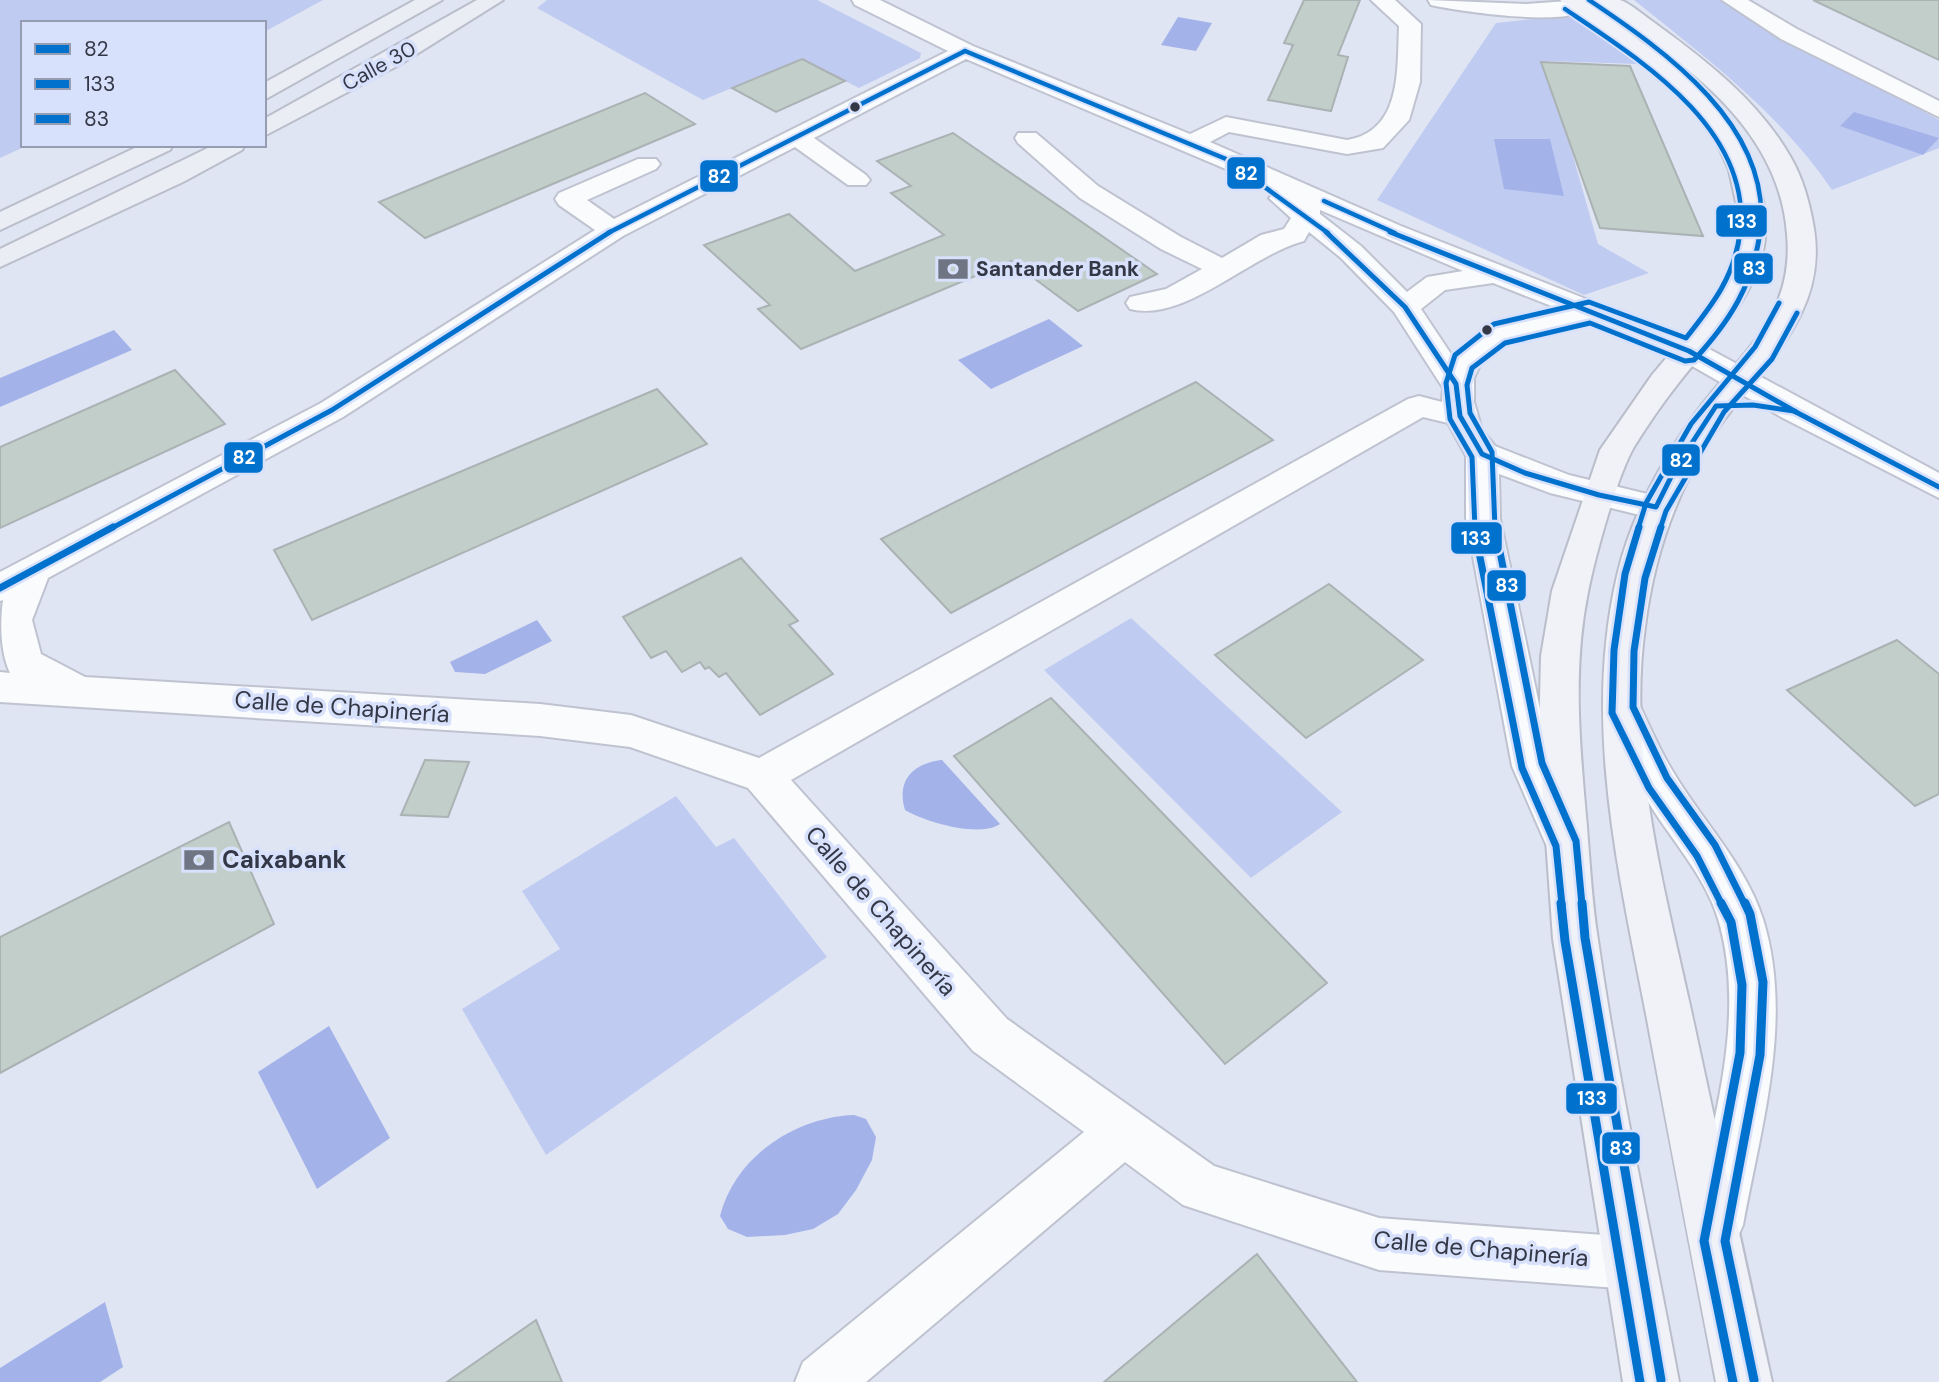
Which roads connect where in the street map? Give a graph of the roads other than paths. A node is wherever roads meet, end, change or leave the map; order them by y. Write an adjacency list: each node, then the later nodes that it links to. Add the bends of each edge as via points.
1 (431, 0): 10 (highway, Calle 30)
2 (492, 0): 12 (highway, Calle 30)
3 (863, 0): 9 (street)
4 (1382, 0): 15 (street, via 1410,24 1408,82 1397,120 1374,143 1347,147 1226,124)
5 (1439, 0): 8 (street, via 1478,10 1528,13)
6 (1607, 0): 32 (main road, via 1727,91 1766,138 1791,187 1801,231 1798,280 1764,353)
7 (1733, 0): 11 (street, via 1789,34)
8 (1576, 3): 31 (main road, via 1694,94 1729,142 1742,170 1752,216 1747,262 1721,311)
9 (965, 51): 13 (street); 15 (street)
10 (266, 92)
11 (1939, 110)
12 (266, 128)
13 (797, 137): 19 (street); 22 (street)
14 (1027, 138): 26 (street, via 1089,192)
15 (1191, 143): 20 (street)
16 (157, 147): 21 (highway)
17 (229, 147): 25 (highway)
18 (648, 164): 22 (street, via 568,199)
19 (858, 180)
20 (1308, 205): 23 (street); 24 (street); 26 (street, via 1294,235 1271,241)
21 (0, 222)
22 (613, 230): 40 (street, via 332,410)
23 (1391, 232): 24 (street, via 1363,236); 27 (street)
24 (1352, 253): 29 (street)
25 (0, 259)
26 (1223, 269): 28 (street, via 1175,296)
27 (1497, 274): 29 (street, via 1437,284); 30 (street)
28 (1140, 303)
29 (1405, 307): 33 (street)
30 (1591, 312): 31 (street); 33 (street, via 1500,333 1463,362)
31 (1689, 351): 32 (street); 38 (main road, via 1616,450)
32 (1741, 380): 34 (main road); 35 (street)
33 (1458, 400): 36 (street); 45 (street, via 1419,406)
34 (1716, 407): 35 (street, via 1753,405); 39 (main road)
35 (1794, 411): 37 (street)
36 (1482, 454): 38 (street, via 1525,473); 46 (street, via 1483,519 1532,766)
37 (1939, 487)
38 (1599, 495): 39 (street); 46 (main road, via 1570,591 1560,656 1559,740)
39 (1656, 507): 44 (main road, via 1633,588)
40 (33, 570): 41 (street); 43 (street, Calle de Chapinería, via 14,620 24,663)
41 (0, 588)
42 (0, 687): 43 (street, Calle de Chapinería)
43 (87, 694): 45 (street, Calle de Chapinería, via 540,720 631,731)
44 (1622, 709): 48 (main road, via 1642,886); 48 (street, via 1658,783 1706,851 1741,919 1753,984 1750,1054)
45 (762, 776): 47 (street, Calle de Chapinería, via 990,1035)
46 (1566, 843): 49 (main road, via 1575,939)
47 (1124, 1131): 49 (street, Calle de Chapinería, via 1201,1187 1379,1244); 50 (street)
48 (1714, 1241): 52 (main road)
49 (1630, 1262): 51 (main road)
50 (823, 1382)
51 (1651, 1382)
52 (1744, 1382)

